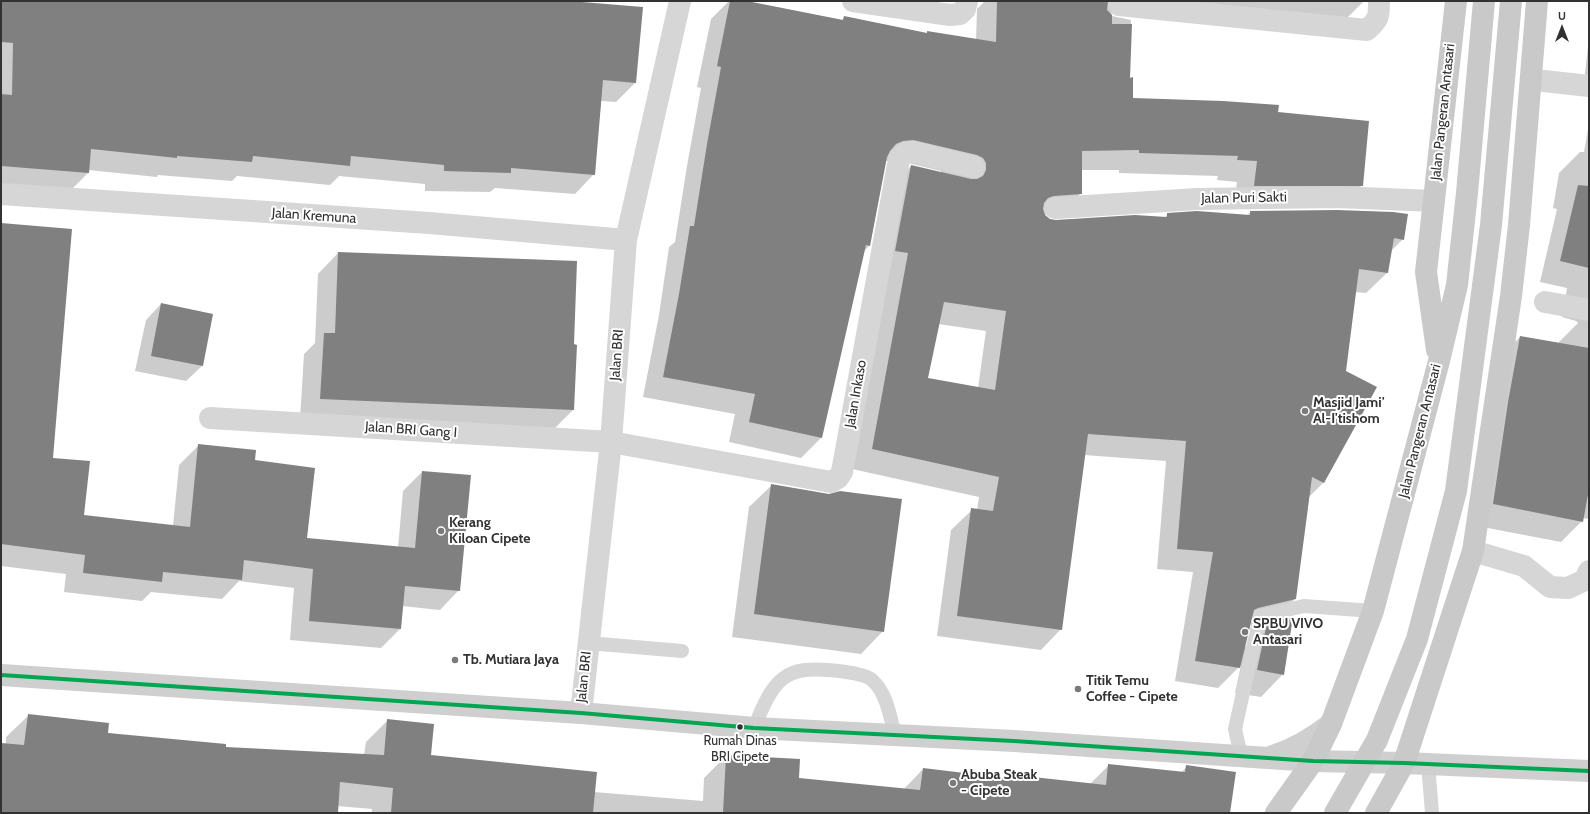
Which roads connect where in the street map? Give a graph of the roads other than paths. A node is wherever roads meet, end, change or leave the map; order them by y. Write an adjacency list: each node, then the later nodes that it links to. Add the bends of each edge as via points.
1 (680, 1): 16 (street, Jalan BRI)
2 (853, 1): 3 (street, via 950,15 960,14 965,10)
3 (967, 1)
4 (1379, 1): 9 (street, via 1377,21 1367,30)
5 (1456, 1): 14 (main road, Jalan Pangeran Antasari)
6 (1484, 1): 19 (main road, via 1458,285)
7 (1511, 1): 39 (main road, bridge, via 1491,225 1456,491 1416,639 1377,740)
8 (1537, 1): 22 (main road, via 1511,296)
9 (1119, 5)
10 (1544, 81): 11 (street)
11 (1589, 86)
12 (974, 166): 21 (street, Jalan Inkaso, via 914,152 905,153 899,159 842,472 838,478 831,482)
13 (1, 194): 16 (street, Jalan Kremuna)
14 (1433, 201): 15 (street, Jalan Puri Sakti, via 1337,197 1197,199); 19 (main road, Jalan Pangeran Antasari, via 1426,272)
15 (1055, 208)
16 (626, 240): 21 (street, Jalan BRI)
17 (1545, 302): 18 (street)
18 (1589, 310)
19 (1439, 361): 24 (main road, Jalan Pangeran Antasari)
20 (210, 418): 21 (street, Jalan BRI Gang I)
21 (611, 442): 25 (street, Jalan BRI)
22 (1473, 551): 23 (street, via 1524,566 1550,587 1568,588 1585,580); 35 (main road)
23 (1589, 571)
24 (1373, 611): 29 (main road, Jalan Pangeran Antasari); 32 (lane, via 1304,606 1260,616 1235,729)
25 (588, 643): 26 (lane); 28 (street, Jalan BRI)
26 (682, 651)
27 (1, 675): 28 (main road)
28 (580, 713): 30 (main road)
29 (1331, 724): 33 (main road, via 1302,744 1284,753); 34 (main road, Jalan Pangeran Antasari)
30 (754, 728): 31 (main road); 31 (lane, via 766,698 778,681 795,672 816,669 850,672 871,678 882,692)
31 (895, 736): 32 (main road)
32 (1241, 756): 33 (main road)
33 (1264, 758): 34 (main road)
34 (1313, 761): 35 (main road); 38 (main road, Jalan Pangeran Antasari)
35 (1404, 763): 36 (main road); 40 (main road)
36 (1428, 764): 37 (main road); 41 (lane)
37 (1589, 771)
38 (1276, 813)
39 (1335, 813)
40 (1376, 813)
41 (1432, 813)

